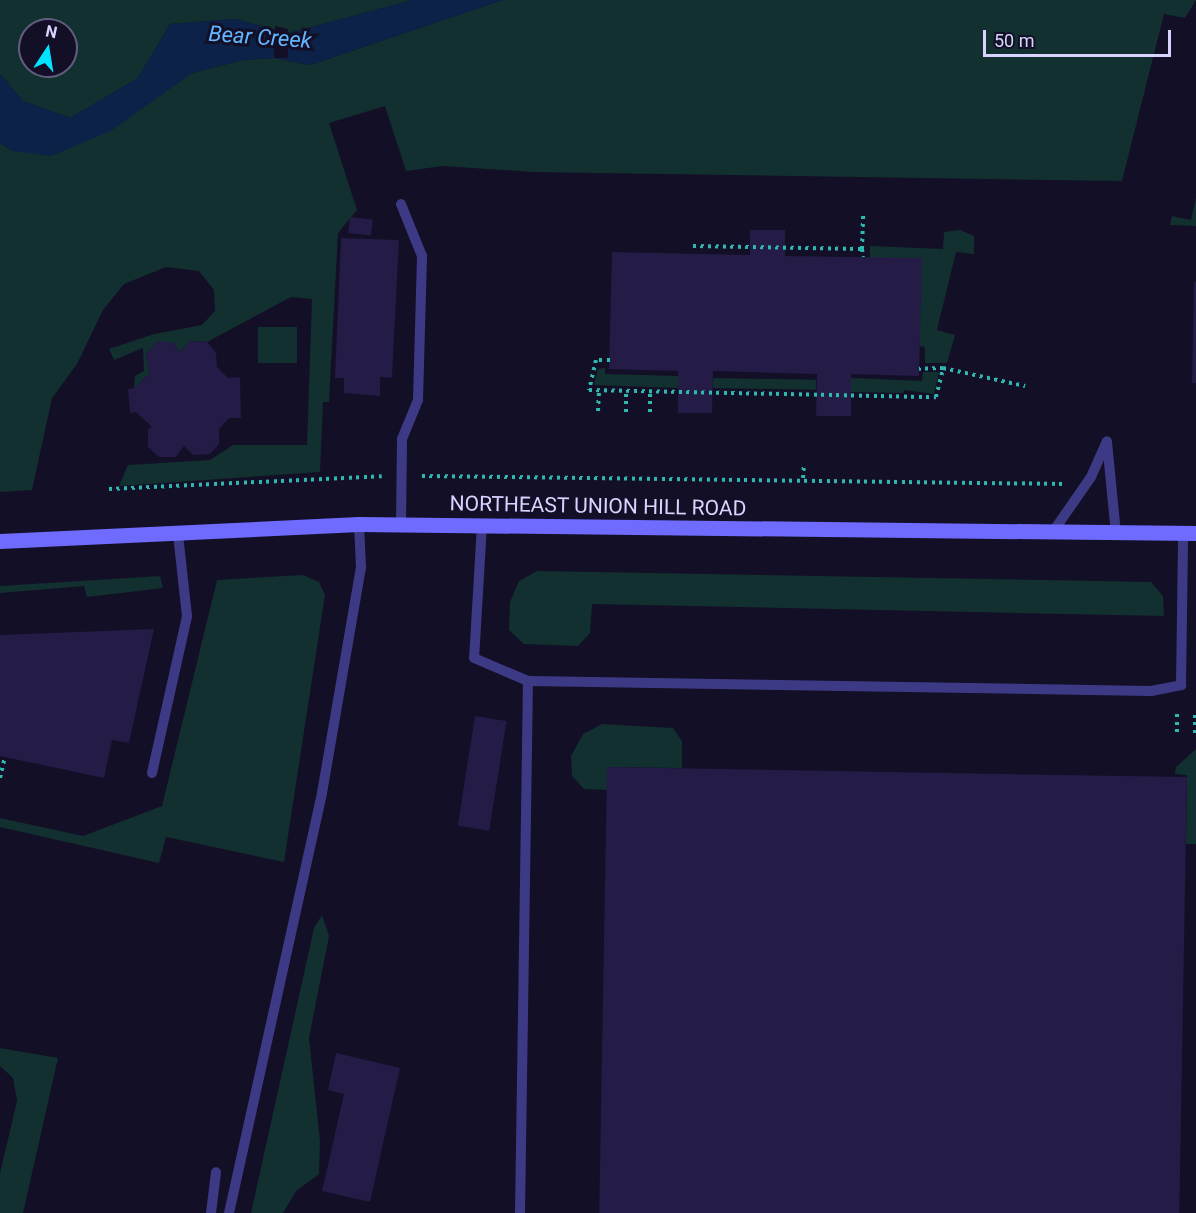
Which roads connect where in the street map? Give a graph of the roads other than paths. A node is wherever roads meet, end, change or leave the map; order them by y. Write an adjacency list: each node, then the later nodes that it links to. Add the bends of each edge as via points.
1 (401, 204): 3 (lane, via 422,256 418,400 402,439)
2 (359, 524): 3 (main road, NORTHEAST UNION HILL ROAD); 8 (main road, NORTHEAST UNION HILL ROAD); 14 (lane, via 361,567 322,793)
3 (401, 524): 4 (main road, NORTHEAST UNION HILL ROAD)
4 (482, 525): 5 (main road, NORTHEAST UNION HILL ROAD); 10 (lane, via 474,658)
5 (1052, 533): 6 (main road, NORTHEAST UNION HILL ROAD); 6 (lane, via 1091,477 1107,441)
6 (1116, 533): 7 (main road, NORTHEAST UNION HILL ROAD)
7 (1189, 533): 10 (lane, via 1181,685 1150,691)
8 (178, 534): 9 (main road, NORTHEAST UNION HILL ROAD); 11 (lane, via 187,616)
9 (0, 541)
10 (528, 681): 15 (lane)
11 (152, 773)
12 (216, 1172): 13 (lane)
13 (211, 1213)
14 (229, 1213)
15 (520, 1213)

